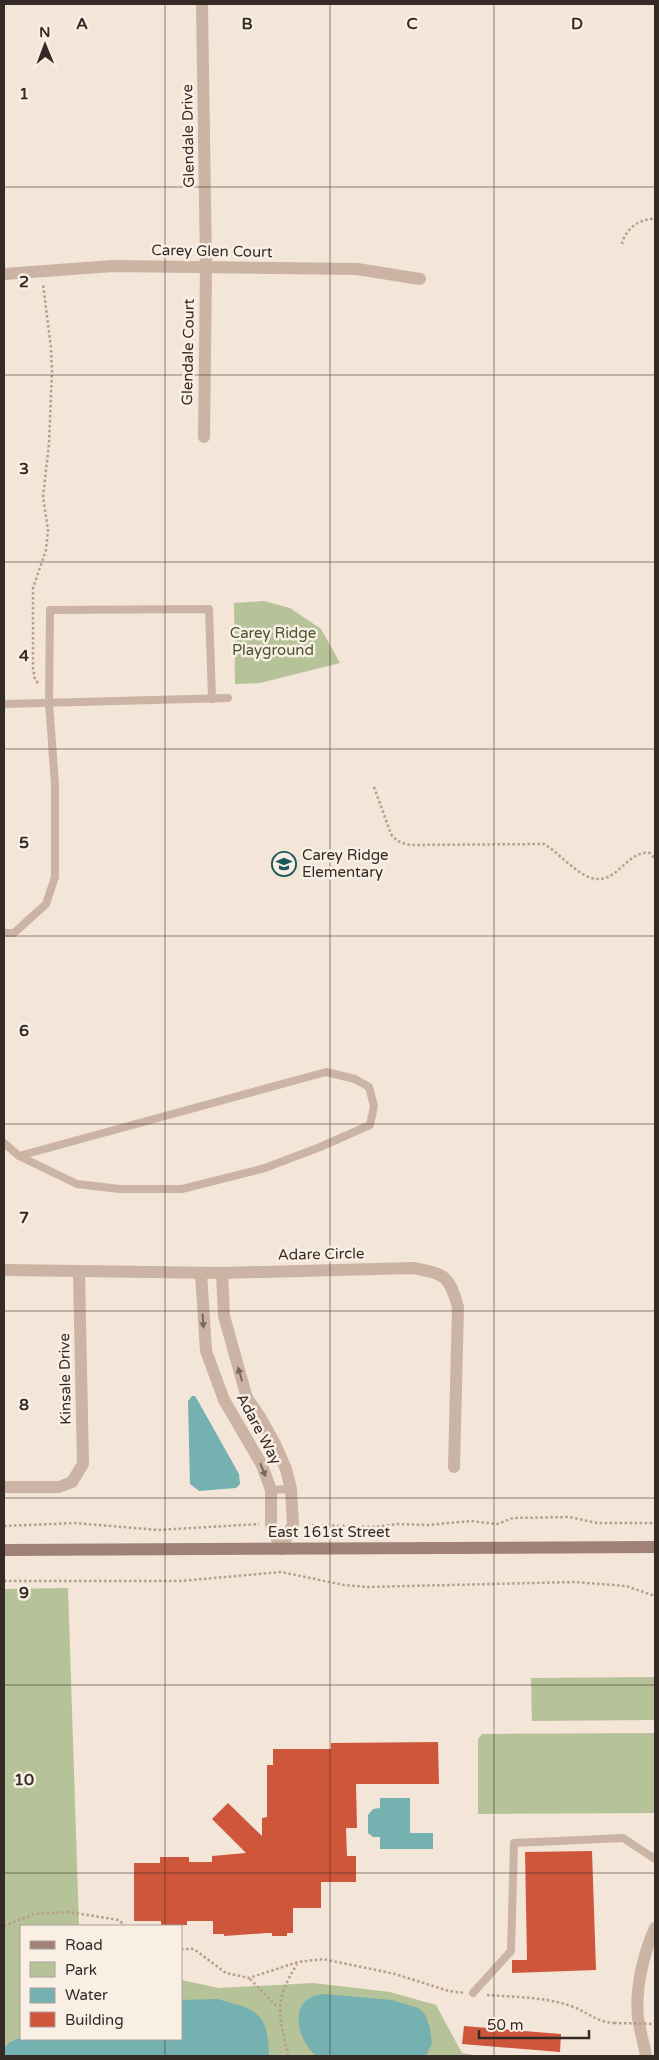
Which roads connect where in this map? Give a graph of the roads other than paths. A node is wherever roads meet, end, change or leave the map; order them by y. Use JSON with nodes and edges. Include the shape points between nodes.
{"nodes":[{"id":1,"x":202,"y":4,"type":"edge"},
{"id":2,"x":206,"y":267,"type":"junction"},
{"id":3,"x":4,"y":274,"type":"edge"},
{"id":4,"x":420,"y":279,"type":"dead end"},
{"id":5,"x":204,"y":437,"type":"dead end"},
{"id":6,"x":228,"y":698,"type":"dead end"},
{"id":7,"x":212,"y":699,"type":"junction"},
{"id":8,"x":50,"y":703,"type":"junction"},
{"id":9,"x":4,"y":704,"type":"edge"},
{"id":10,"x":4,"y":933,"type":"edge"},
{"id":11,"x":4,"y":1143,"type":"edge"},
{"id":12,"x":19,"y":1156,"type":"junction"},
{"id":13,"x":4,"y":1270,"type":"edge"},
{"id":14,"x":79,"y":1273,"type":"junction"},
{"id":15,"x":201,"y":1273,"type":"junction"},
{"id":16,"x":222,"y":1273,"type":"junction"},
{"id":17,"x":454,"y":1467,"type":"dead end"},
{"id":18,"x":4,"y":1486,"type":"edge"},
{"id":19,"x":291,"y":1489,"type":"junction"},
{"id":20,"x":271,"y":1490,"type":"junction"},
{"id":21,"x":655,"y":1547,"type":"edge"},
{"id":22,"x":282,"y":1549,"type":"junction"},
{"id":23,"x":4,"y":1550,"type":"edge"},
{"id":24,"x":655,"y":1860,"type":"edge"},
{"id":25,"x":655,"y":1928,"type":"edge"},
{"id":26,"x":473,"y":1994,"type":"road end"},
{"id":27,"x":646,"y":2056,"type":"edge"}],
"edges":[{"from":1,"to":2,"type":"street","name":"Glendale Drive"},
{"from":2,"to":3,"type":"street","name":"Carey Glen Court","via":[[112,266]]},
{"from":2,"to":4,"type":"street","name":"Carey Glen Court","via":[[357,269]]},
{"from":2,"to":5,"type":"street","name":"Glendale Court"},
{"from":6,"to":7,"type":"lane"},
{"from":7,"to":8,"type":"lane"},
{"from":7,"to":8,"type":"lane","via":[[209,609],[50,610]]},
{"from":8,"to":9,"type":"lane"},
{"from":8,"to":10,"type":"lane","via":[[55,784],[55,877],[46,904],[14,933]]},
{"from":11,"to":12,"type":"lane"},
{"from":12,"to":12,"type":"lane","via":[[76,1184],[120,1189],[182,1189],[265,1168],[320,1147],[370,1125],[374,1106],[369,1087],[355,1079],[326,1072]]},
{"from":13,"to":14,"type":"street","name":"Adare Circle"},
{"from":14,"to":15,"type":"street","name":"Adare Circle"},
{"from":14,"to":18,"type":"street","name":"Kinsale Drive","via":[[84,1464],[72,1482],[59,1487]]},
{"from":15,"to":16,"type":"street","name":"Adare Circle"},
{"from":15,"to":20,"type":"street","name":"Adare Way","one_way":true,"via":[[203,1323],[210,1366],[224,1400],[262,1465]]},
{"from":16,"to":17,"type":"street","name":"Adare Circle","via":[[413,1268],[438,1273],[451,1285],[458,1307]]},
{"from":19,"to":16,"type":"street","name":"Adare Way","one_way":true,"via":[[275,1444],[244,1390],[224,1316]]},
{"from":19,"to":20,"type":"lane"},
{"from":19,"to":22,"type":"street","name":"Adare Way","via":[[293,1524]]},
{"from":20,"to":22,"type":"street","name":"Adare Way","via":[[272,1524]]},
{"from":21,"to":22,"type":"street","name":"East 161st Street"},
{"from":22,"to":23,"type":"street","name":"East 161st Street"},
{"from":24,"to":26,"type":"lane","via":[[623,1838],[514,1842],[511,1951]]},
{"from":25,"to":27,"type":"street","via":[[640,1982],[638,2017]]}]}
